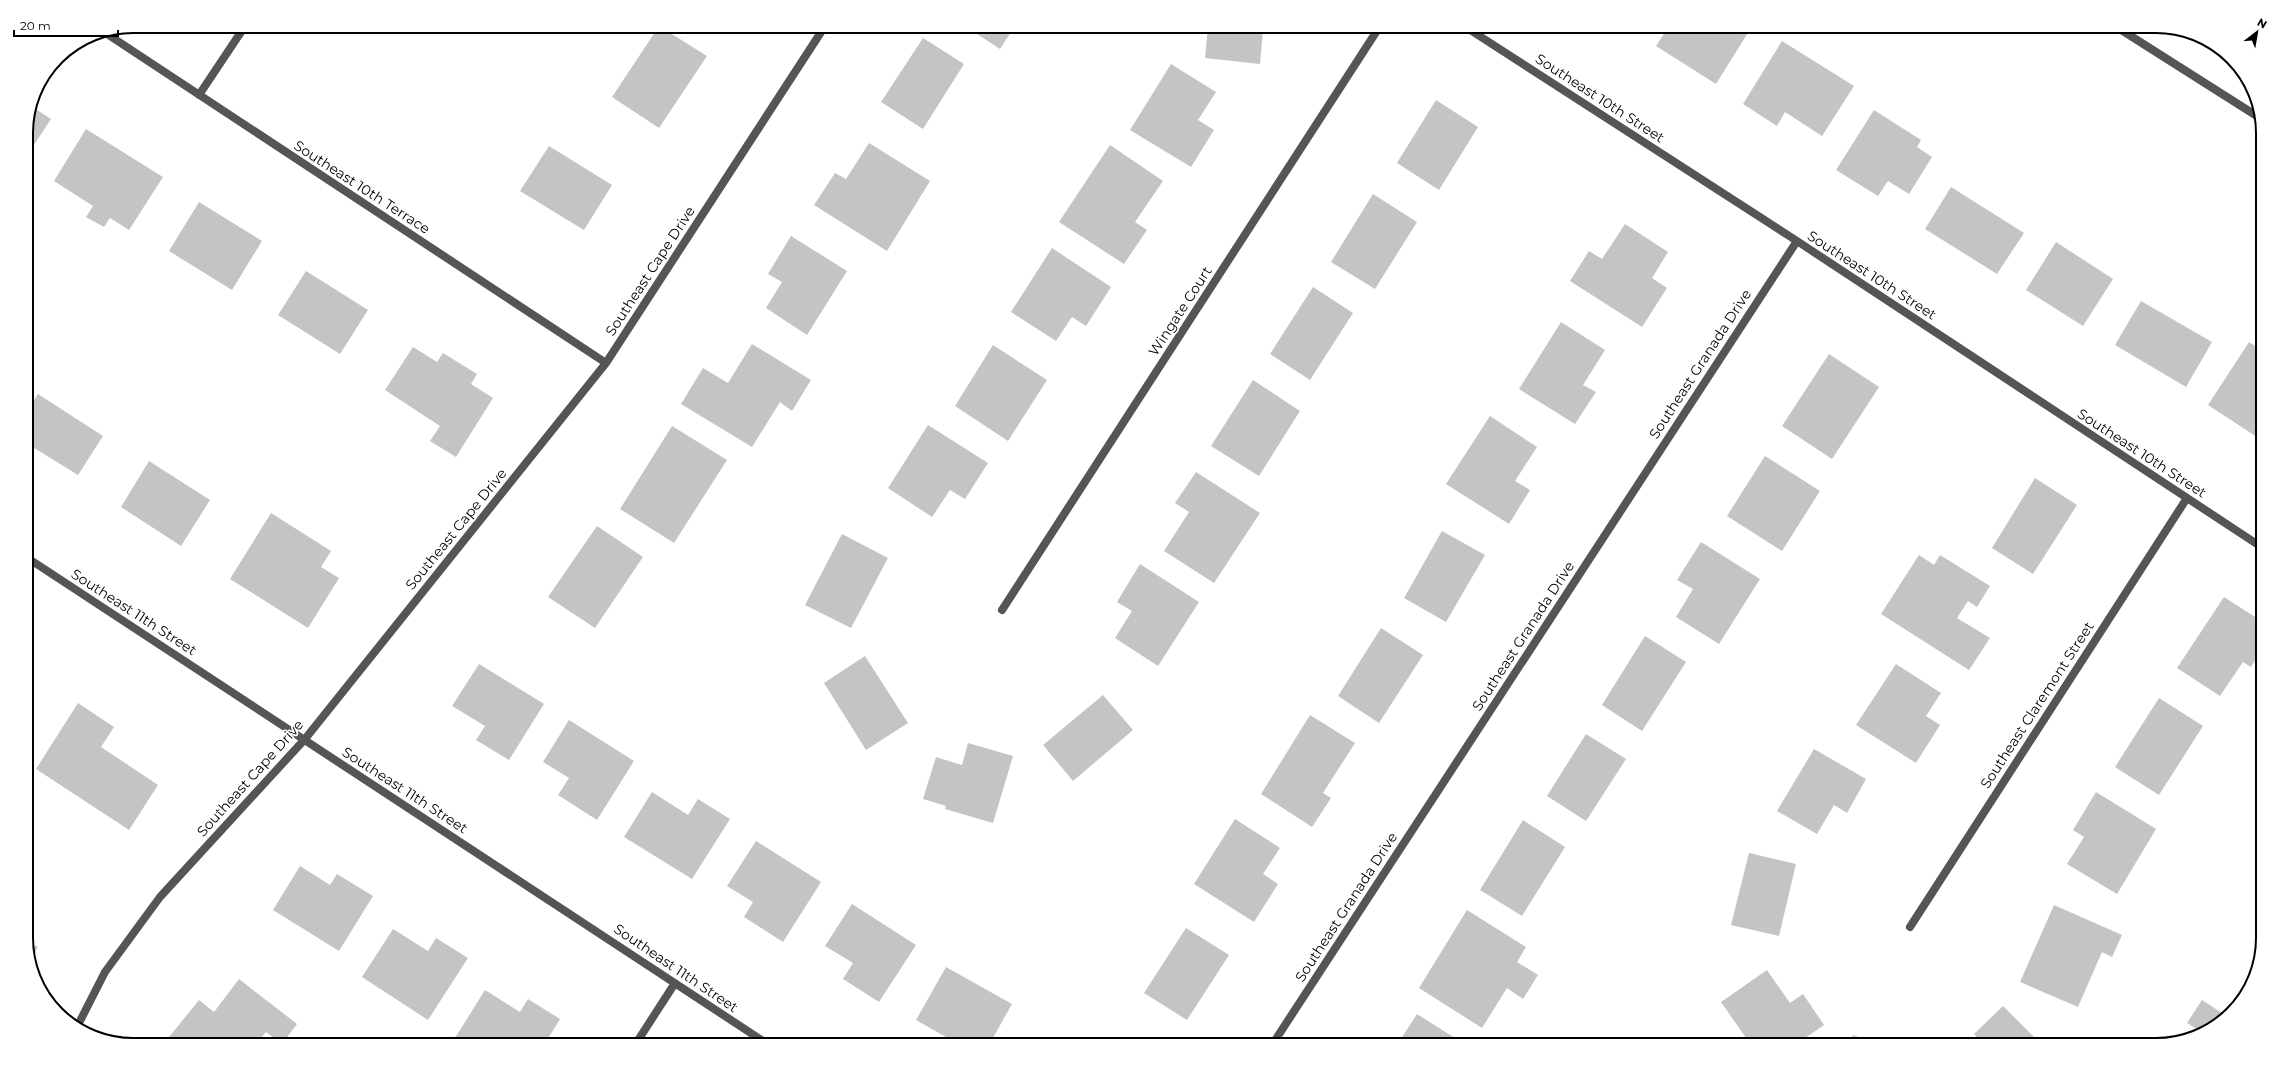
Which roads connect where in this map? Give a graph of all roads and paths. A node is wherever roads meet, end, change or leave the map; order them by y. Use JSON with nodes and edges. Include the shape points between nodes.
{"nodes":[{"id":1,"x":240,"y":33,"type":"edge"},
{"id":2,"x":820,"y":33,"type":"edge"},
{"id":3,"x":1375,"y":33,"type":"edge"},
{"id":4,"x":1475,"y":33,"type":"edge"},
{"id":5,"x":2127,"y":33,"type":"edge"},
{"id":6,"x":109,"y":36,"type":"edge"},
{"id":7,"x":199,"y":95,"type":"junction"},
{"id":8,"x":2254,"y":114,"type":"edge"},
{"id":9,"x":1796,"y":241,"type":"junction"},
{"id":10,"x":606,"y":362,"type":"junction"},
{"id":11,"x":2187,"y":498,"type":"junction"},
{"id":12,"x":2256,"y":543,"type":"edge"},
{"id":13,"x":33,"y":562,"type":"edge"},
{"id":14,"x":1002,"y":610,"type":"dead end"},
{"id":15,"x":305,"y":739,"type":"junction"},
{"id":16,"x":1910,"y":927,"type":"dead end"},
{"id":17,"x":675,"y":983,"type":"junction"},
{"id":18,"x":79,"y":1022,"type":"edge"},
{"id":19,"x":640,"y":1038,"type":"edge"},
{"id":20,"x":758,"y":1038,"type":"edge"},
{"id":21,"x":1277,"y":1038,"type":"edge"}],
"edges":[{"from":1,"to":7,"type":"street"},
{"from":2,"to":10,"type":"street","name":"Southeast Cape Drive"},
{"from":3,"to":14,"type":"street","name":"Wingate Court"},
{"from":4,"to":9,"type":"street","name":"Southeast 10th Street"},
{"from":5,"to":8,"type":"street"},
{"from":6,"to":7,"type":"street","name":"Southeast 10th Terrace"},
{"from":7,"to":10,"type":"street","name":"Southeast 10th Terrace"},
{"from":9,"to":11,"type":"street","name":"Southeast 10th Street"},
{"from":9,"to":21,"type":"street","name":"Southeast Granada Drive"},
{"from":10,"to":15,"type":"street","name":"Southeast Cape Drive"},
{"from":11,"to":12,"type":"street","name":"Southeast 10th Street"},
{"from":11,"to":16,"type":"street","name":"Southeast Claremont Street"},
{"from":13,"to":15,"type":"street","name":"Southeast 11th Street"},
{"from":15,"to":17,"type":"street","name":"Southeast 11th Street"},
{"from":15,"to":18,"type":"street","name":"Southeast Cape Drive","via":[[160,897],[105,972]]},
{"from":17,"to":19,"type":"street"},
{"from":17,"to":20,"type":"street","name":"Southeast 11th Street"}]}
